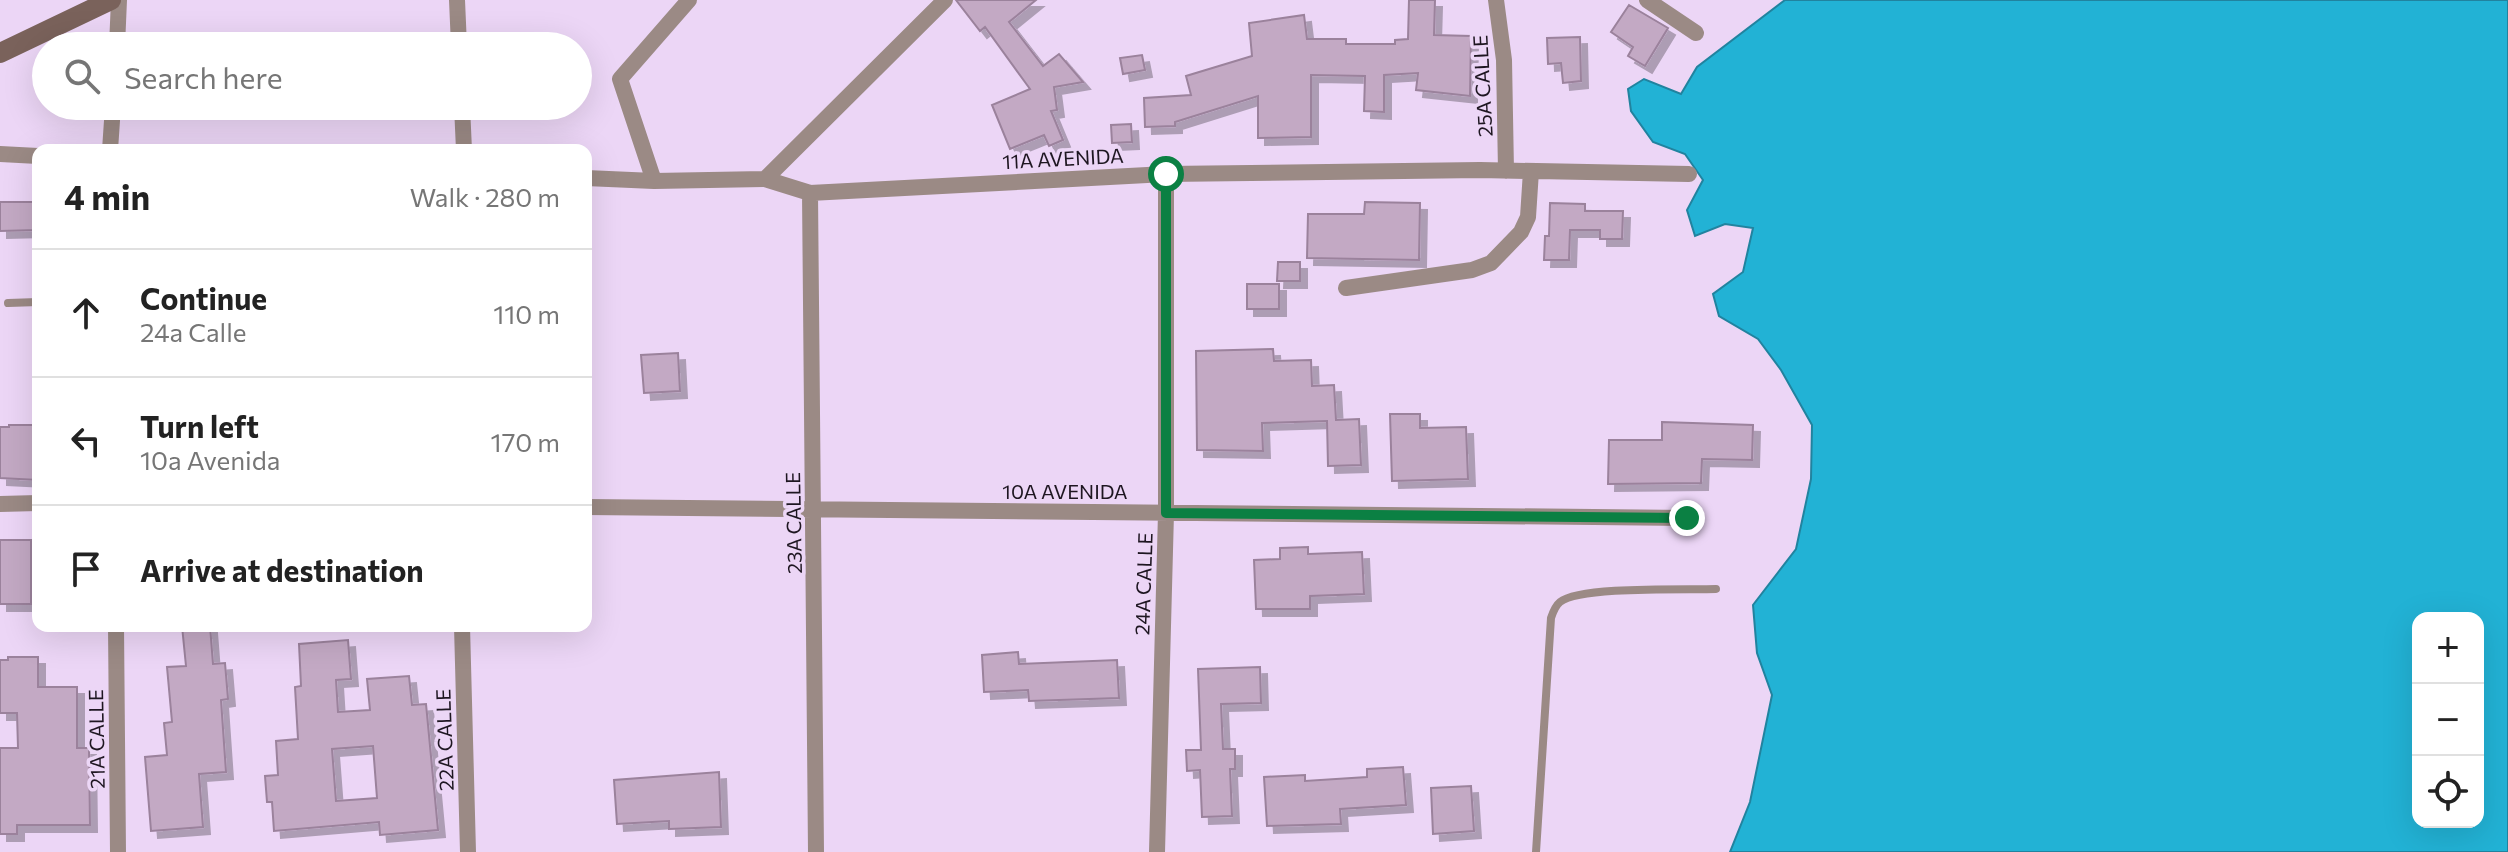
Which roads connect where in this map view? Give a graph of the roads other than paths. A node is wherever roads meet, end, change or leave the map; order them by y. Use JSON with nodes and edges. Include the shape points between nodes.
{"nodes":[{"id":1,"x":111,"y":0,"type":"edge"},
{"id":2,"x":119,"y":0,"type":"edge"},
{"id":3,"x":457,"y":0,"type":"edge"},
{"id":4,"x":689,"y":0,"type":"edge"},
{"id":5,"x":945,"y":0,"type":"edge"},
{"id":6,"x":1496,"y":0,"type":"edge"},
{"id":7,"x":1647,"y":0,"type":"edge"},
{"id":8,"x":44,"y":32,"type":"edge"},
{"id":9,"x":118,"y":32,"type":"edge"},
{"id":10,"x":458,"y":32,"type":"edge"},
{"id":11,"x":1696,"y":33,"type":"dead end"},
{"id":12,"x":32,"y":38,"type":"edge"},
{"id":13,"x":0,"y":53,"type":"edge"},
{"id":14,"x":112,"y":120,"type":"edge"},
{"id":15,"x":463,"y":120,"type":"edge"},
{"id":16,"x":110,"y":144,"type":"edge"},
{"id":17,"x":464,"y":144,"type":"edge"},
{"id":18,"x":0,"y":154,"type":"edge"},
{"id":19,"x":32,"y":156,"type":"edge"},
{"id":20,"x":1506,"y":171,"type":"junction"},
{"id":21,"x":1531,"y":171,"type":"junction"},
{"id":22,"x":1166,"y":174,"type":"junction"},
{"id":23,"x":1689,"y":174,"type":"dead end"},
{"id":24,"x":592,"y":178,"type":"edge"},
{"id":25,"x":765,"y":179,"type":"junction"},
{"id":26,"x":654,"y":181,"type":"junction"},
{"id":27,"x":810,"y":193,"type":"junction"},
{"id":28,"x":1346,"y":288,"type":"dead end"},
{"id":29,"x":32,"y":302,"type":"edge"},
{"id":30,"x":8,"y":303,"type":"dead end"},
{"id":31,"x":32,"y":503,"type":"edge"},
{"id":32,"x":0,"y":504,"type":"edge"},
{"id":33,"x":592,"y":507,"type":"edge"},
{"id":34,"x":814,"y":511,"type":"junction"},
{"id":35,"x":1166,"y":513,"type":"junction"},
{"id":36,"x":1687,"y":518,"type":"dead end"},
{"id":37,"x":1716,"y":589,"type":"dead end"},
{"id":38,"x":116,"y":632,"type":"edge"},
{"id":39,"x":462,"y":632,"type":"edge"},
{"id":40,"x":118,"y":852,"type":"edge"},
{"id":41,"x":468,"y":852,"type":"edge"},
{"id":42,"x":816,"y":852,"type":"edge"},
{"id":43,"x":1157,"y":852,"type":"edge"},
{"id":44,"x":1536,"y":852,"type":"edge"}],
"edges":[{"from":1,"to":8,"type":"main road"},
{"from":2,"to":9,"type":"street"},
{"from":3,"to":10,"type":"street"},
{"from":4,"to":26,"type":"street","via":[[620,79]]},
{"from":5,"to":25,"type":"street"},
{"from":6,"to":20,"type":"street","name":"25A CALLE","via":[[1504,60]]},
{"from":7,"to":11,"type":"street"},
{"from":12,"to":13,"type":"main road"},
{"from":14,"to":16,"type":"street"},
{"from":15,"to":17,"type":"street"},
{"from":18,"to":19,"type":"street"},
{"from":20,"to":21,"type":"street","name":"11A AVENIDA"},
{"from":20,"to":22,"type":"street","name":"11A AVENIDA"},
{"from":21,"to":23,"type":"street","name":"11A AVENIDA"},
{"from":21,"to":28,"type":"street","via":[[1528,217],[1491,263]]},
{"from":22,"to":27,"type":"street","name":"11A AVENIDA"},
{"from":22,"to":35,"type":"street","name":"24A CALLE"},
{"from":24,"to":26,"type":"street","name":"11A AVENIDA"},
{"from":25,"to":26,"type":"street","name":"11A AVENIDA"},
{"from":25,"to":27,"type":"street","name":"11A AVENIDA"},
{"from":27,"to":34,"type":"street","name":"23A CALLE"},
{"from":29,"to":30,"type":"lane"},
{"from":31,"to":32,"type":"street"},
{"from":33,"to":34,"type":"street","name":"10A AVENIDA"},
{"from":34,"to":35,"type":"street","name":"10A AVENIDA"},
{"from":34,"to":42,"type":"street","name":"23A CALLE"},
{"from":35,"to":36,"type":"street","name":"10A AVENIDA"},
{"from":35,"to":43,"type":"street","name":"24A CALLE"},
{"from":37,"to":44,"type":"lane","via":[[1586,593],[1560,601],[1554,609]]},
{"from":38,"to":40,"type":"street","name":"21A CALLE"},
{"from":39,"to":41,"type":"street","name":"22A CALLE"}]}
